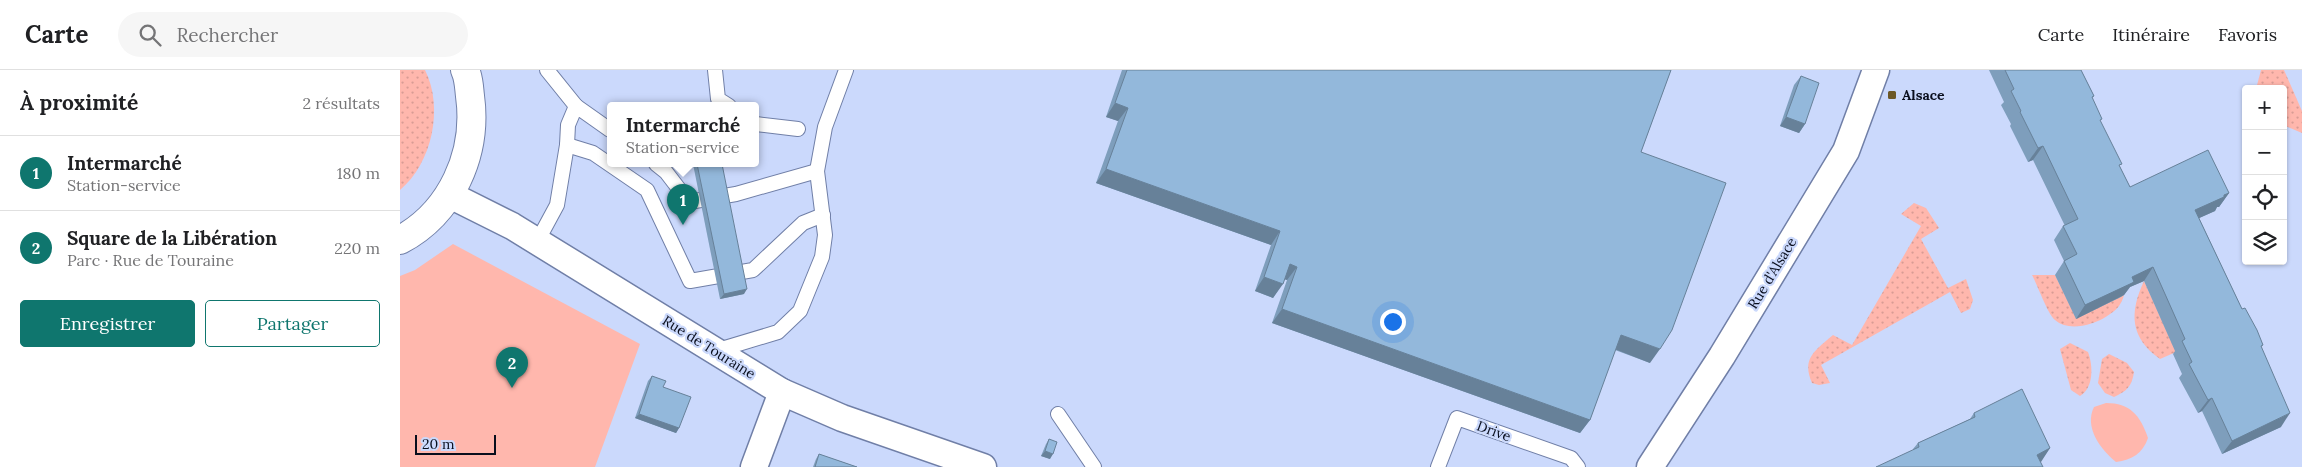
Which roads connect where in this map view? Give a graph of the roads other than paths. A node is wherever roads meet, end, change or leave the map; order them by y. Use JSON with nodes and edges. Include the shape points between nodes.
{"nodes":[{"id":1,"x":465,"y":70,"type":"edge"},
{"id":2,"x":547,"y":70,"type":"edge"},
{"id":3,"x":715,"y":70,"type":"edge"},
{"id":4,"x":846,"y":70,"type":"edge"},
{"id":5,"x":1876,"y":70,"type":"edge"},
{"id":6,"x":722,"y":102,"type":"edge"},
{"id":7,"x":576,"y":106,"type":"junction"},
{"id":8,"x":759,"y":124,"type":"edge"},
{"id":9,"x":607,"y":128,"type":"edge"},
{"id":10,"x":798,"y":129,"type":"dead end"},
{"id":11,"x":568,"y":145,"type":"junction"},
{"id":12,"x":607,"y":163,"type":"edge"},
{"id":13,"x":613,"y":167,"type":"edge"},
{"id":14,"x":660,"y":167,"type":"edge"},
{"id":15,"x":817,"y":171,"type":"junction"},
{"id":16,"x":450,"y":195,"type":"junction"},
{"id":17,"x":823,"y":215,"type":"junction"},
{"id":18,"x":400,"y":240,"type":"edge"},
{"id":19,"x":537,"y":242,"type":"junction"},
{"id":20,"x":715,"y":351,"type":"junction"},
{"id":21,"x":782,"y":392,"type":"junction"},
{"id":22,"x":1058,"y":414,"type":"dead end"},
{"id":23,"x":754,"y":467,"type":"edge"},
{"id":24,"x":983,"y":467,"type":"edge"},
{"id":25,"x":1094,"y":467,"type":"edge"},
{"id":26,"x":1438,"y":467,"type":"edge"},
{"id":27,"x":1578,"y":467,"type":"edge"},
{"id":28,"x":1650,"y":467,"type":"edge"}],
"edges":[{"from":1,"to":16,"type":"main road","via":[[473,116],[468,157]]},
{"from":2,"to":7,"type":"lane"},
{"from":3,"to":6,"type":"lane","via":[[718,99]]},
{"from":4,"to":15,"type":"lane","via":[[825,127]]},
{"from":5,"to":28,"type":"street","name":"Rue d'Alsace","via":[[1846,151],[1722,356]]},
{"from":7,"to":9,"type":"lane"},
{"from":7,"to":11,"type":"lane","via":[[568,125]]},
{"from":8,"to":10,"type":"lane"},
{"from":11,"to":12,"type":"lane","via":[[593,153]]},
{"from":11,"to":19,"type":"lane","via":[[557,205]]},
{"from":13,"to":17,"type":"lane","via":[[647,190],[690,281],[753,270],[803,223]]},
{"from":14,"to":15,"type":"lane","via":[[689,202],[736,194]]},
{"from":15,"to":17,"type":"lane"},
{"from":16,"to":18,"type":"main road","via":[[418,231]]},
{"from":16,"to":19,"type":"street","name":"Rue de Touraine"},
{"from":17,"to":20,"type":"lane","via":[[822,256],[800,311],[778,332]]},
{"from":19,"to":20,"type":"street","name":"Rue de Touraine"},
{"from":20,"to":21,"type":"street","name":"Rue de Touraine"},
{"from":21,"to":23,"type":"street"},
{"from":21,"to":24,"type":"street","name":"Rue de Touraine","via":[[842,418]]},
{"from":22,"to":25,"type":"lane"},
{"from":26,"to":27,"type":"lane","name":"Drive","via":[[1457,418],[1571,458]]}]}
